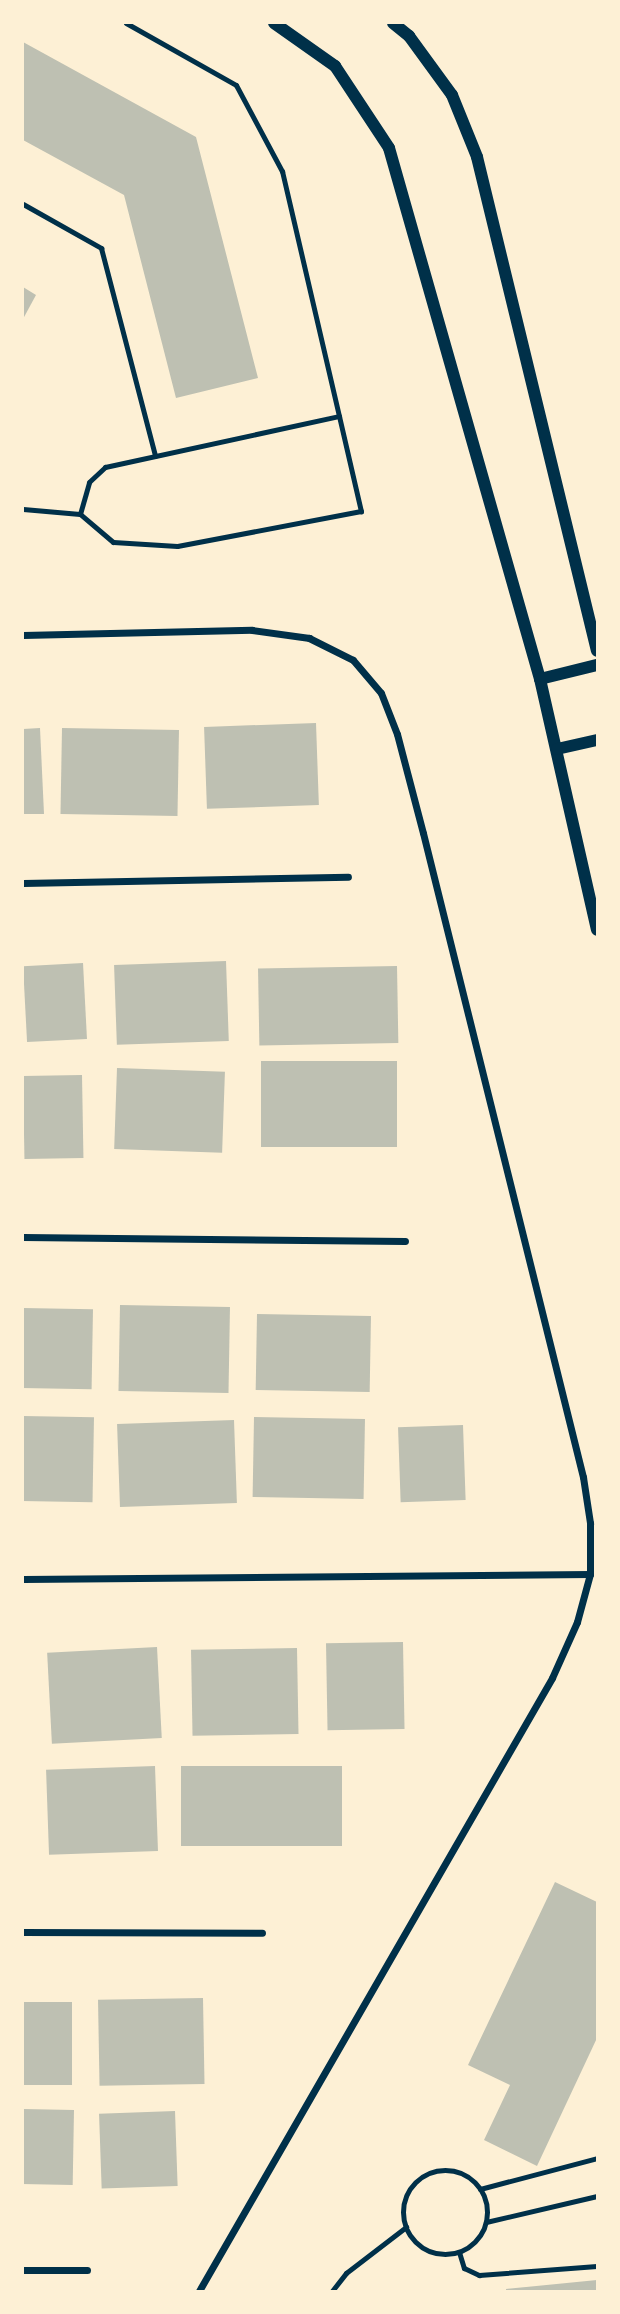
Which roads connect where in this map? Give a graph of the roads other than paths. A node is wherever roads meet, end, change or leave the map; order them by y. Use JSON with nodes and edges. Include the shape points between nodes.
{"nodes":[{"id":1,"x":126,"y":23,"type":"edge"},
{"id":2,"x":274,"y":23,"type":"edge"},
{"id":3,"x":393,"y":23,"type":"edge"},
{"id":4,"x":23,"y":204,"type":"edge"},
{"id":5,"x":339,"y":416,"type":"junction"},
{"id":6,"x":155,"y":456,"type":"junction"},
{"id":7,"x":23,"y":509,"type":"edge"},
{"id":8,"x":80,"y":514,"type":"junction"},
{"id":9,"x":23,"y":635,"type":"edge"},
{"id":10,"x":597,"y":651,"type":"edge"},
{"id":11,"x":597,"y":665,"type":"edge"},
{"id":12,"x":540,"y":679,"type":"junction"},
{"id":13,"x":597,"y":740,"type":"edge"},
{"id":14,"x":557,"y":750,"type":"junction"},
{"id":15,"x":348,"y":877,"type":"dead end"},
{"id":16,"x":23,"y":883,"type":"edge"},
{"id":17,"x":597,"y":930,"type":"edge"},
{"id":18,"x":23,"y":1237,"type":"edge"},
{"id":19,"x":405,"y":1241,"type":"dead end"},
{"id":20,"x":590,"y":1574,"type":"junction"},
{"id":21,"x":23,"y":1579,"type":"edge"},
{"id":22,"x":23,"y":1932,"type":"edge"},
{"id":23,"x":262,"y":1933,"type":"dead end"},
{"id":24,"x":597,"y":2158,"type":"edge"},
{"id":25,"x":480,"y":2189,"type":"junction"},
{"id":26,"x":597,"y":2196,"type":"edge"},
{"id":27,"x":486,"y":2222,"type":"junction"},
{"id":28,"x":406,"y":2227,"type":"junction"},
{"id":29,"x":459,"y":2252,"type":"junction"},
{"id":30,"x":597,"y":2266,"type":"edge"},
{"id":31,"x":23,"y":2270,"type":"edge"},
{"id":32,"x":88,"y":2270,"type":"dead end"},
{"id":33,"x":199,"y":2291,"type":"edge"},
{"id":34,"x":332,"y":2291,"type":"edge"}],
"edges":[{"from":1,"to":5,"type":"lane","via":[[236,85],[260,125],[282,171]]},
{"from":2,"to":12,"type":"street","via":[[335,66],[389,148]]},
{"from":3,"to":10,"type":"street","via":[[409,36],[452,96],[477,157]]},
{"from":4,"to":6,"type":"lane","via":[[101,248]]},
{"from":5,"to":6,"type":"lane"},
{"from":5,"to":8,"type":"lane","via":[[361,511],[177,546],[113,542]]},
{"from":6,"to":8,"type":"lane","via":[[105,467],[89,482]]},
{"from":7,"to":8,"type":"lane"},
{"from":9,"to":20,"type":"street","via":[[252,631],[309,638],[352,660],[381,693],[400,746],[583,1477],[590,1523]]},
{"from":11,"to":12,"type":"street"},
{"from":12,"to":14,"type":"street"},
{"from":13,"to":14,"type":"street"},
{"from":14,"to":17,"type":"street"},
{"from":15,"to":16,"type":"street"},
{"from":18,"to":19,"type":"street"},
{"from":20,"to":21,"type":"street"},
{"from":20,"to":33,"type":"street","via":[[577,1622],[552,1678]]},
{"from":22,"to":23,"type":"street"},
{"from":24,"to":25,"type":"lane"},
{"from":25,"to":27,"type":"lane","via":[[487,2204]]},
{"from":25,"to":28,"type":"lane","via":[[459,2171],[432,2171],[410,2188],[404,2200]]},
{"from":26,"to":27,"type":"lane"},
{"from":27,"to":29,"type":"lane","via":[[477,2240]]},
{"from":28,"to":29,"type":"lane","via":[[422,2247],[447,2254]]},
{"from":28,"to":34,"type":"lane","via":[[346,2273]]},
{"from":29,"to":30,"type":"lane","via":[[464,2268],[479,2275]]},
{"from":31,"to":32,"type":"street"}]}
